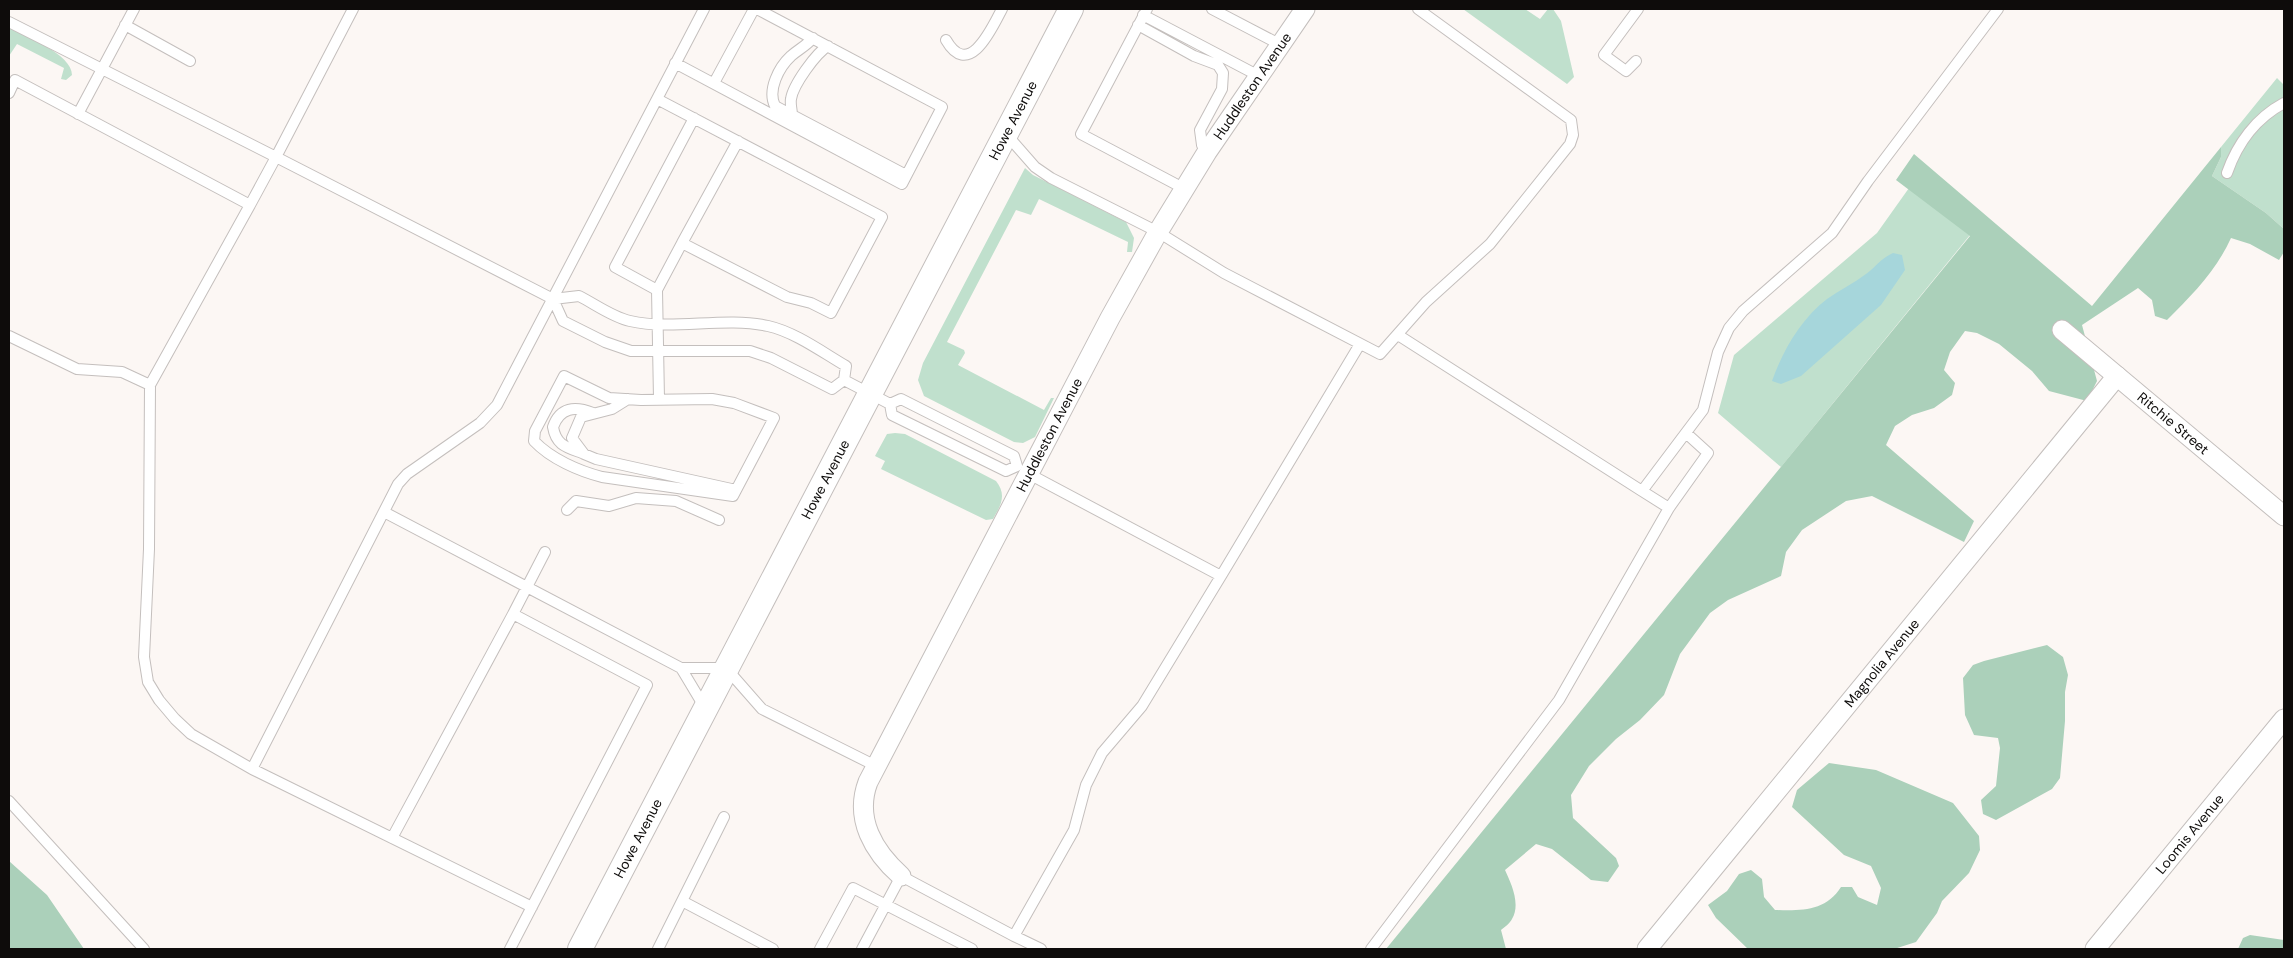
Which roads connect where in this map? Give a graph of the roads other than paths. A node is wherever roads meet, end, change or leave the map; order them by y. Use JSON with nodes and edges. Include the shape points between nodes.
{"nodes":[{"id":1,"x":134,"y":9,"type":"edge"},
{"id":2,"x":353,"y":9,"type":"edge"},
{"id":3,"x":704,"y":9,"type":"edge"},
{"id":4,"x":756,"y":9,"type":"edge"},
{"id":5,"x":1002,"y":9,"type":"edge"},
{"id":6,"x":1071,"y":9,"type":"edge"},
{"id":7,"x":1212,"y":9,"type":"edge"},
{"id":8,"x":1306,"y":9,"type":"edge"},
{"id":9,"x":1418,"y":9,"type":"edge"},
{"id":10,"x":1638,"y":9,"type":"edge"},
{"id":11,"x":1998,"y":9,"type":"edge"},
{"id":12,"x":1143,"y":16,"type":"edge"},
{"id":13,"x":9,"y":22,"type":"edge"},
{"id":14,"x":125,"y":25,"type":"junction"},
{"id":15,"x":813,"y":38,"type":"junction"},
{"id":16,"x":946,"y":40,"type":"dead end"},
{"id":17,"x":1281,"y":45,"type":"junction"},
{"id":18,"x":828,"y":46,"type":"junction"},
{"id":19,"x":190,"y":60,"type":"dead end"},
{"id":20,"x":1636,"y":61,"type":"dead end"},
{"id":21,"x":675,"y":63,"type":"junction"},
{"id":22,"x":102,"y":69,"type":"junction"},
{"id":23,"x":1259,"y":76,"type":"junction"},
{"id":24,"x":714,"y":84,"type":"junction"},
{"id":25,"x":9,"y":93,"type":"edge"},
{"id":26,"x":657,"y":98,"type":"junction"},
{"id":27,"x":2284,"y":103,"type":"edge"},
{"id":28,"x":78,"y":114,"type":"junction"},
{"id":29,"x":792,"y":115,"type":"junction"},
{"id":30,"x":694,"y":118,"type":"junction"},
{"id":31,"x":1006,"y":134,"type":"junction"},
{"id":32,"x":738,"y":141,"type":"junction"},
{"id":33,"x":1207,"y":152,"type":"junction"},
{"id":34,"x":276,"y":157,"type":"junction"},
{"id":35,"x":2227,"y":173,"type":"dead end"},
{"id":36,"x":906,"y":175,"type":"junction"},
{"id":37,"x":1185,"y":189,"type":"junction"},
{"id":38,"x":250,"y":205,"type":"junction"},
{"id":39,"x":1158,"y":232,"type":"junction"},
{"id":40,"x":682,"y":243,"type":"junction"},
{"id":41,"x":656,"y":290,"type":"junction"},
{"id":42,"x":553,"y":299,"type":"junction"},
{"id":43,"x":658,"y":323,"type":"junction"},
{"id":44,"x":2062,"y":330,"type":"dead end"},
{"id":45,"x":1398,"y":335,"type":"junction"},
{"id":46,"x":9,"y":336,"type":"edge"},
{"id":47,"x":1360,"y":344,"type":"junction"},
{"id":48,"x":658,"y":351,"type":"junction"},
{"id":49,"x":2117,"y":376,"type":"junction"},
{"id":50,"x":844,"y":380,"type":"junction"},
{"id":51,"x":150,"y":385,"type":"junction"},
{"id":52,"x":869,"y":394,"type":"junction"},
{"id":53,"x":628,"y":399,"type":"junction"},
{"id":54,"x":659,"y":399,"type":"junction"},
{"id":55,"x":890,"y":404,"type":"junction"},
{"id":56,"x":592,"y":413,"type":"junction"},
{"id":57,"x":1686,"y":433,"type":"junction"},
{"id":58,"x":584,"y":454,"type":"junction"},
{"id":59,"x":1029,"y":474,"type":"junction"},
{"id":60,"x":736,"y":490,"type":"junction"},
{"id":61,"x":1642,"y":491,"type":"junction"},
{"id":62,"x":1669,"y":508,"type":"junction"},
{"id":63,"x":567,"y":510,"type":"dead end"},
{"id":64,"x":384,"y":512,"type":"junction"},
{"id":65,"x":2284,"y":516,"type":"edge"},
{"id":66,"x":719,"y":520,"type":"dead end"},
{"id":67,"x":545,"y":552,"type":"dead end"},
{"id":68,"x":1221,"y":576,"type":"junction"},
{"id":69,"x":527,"y":587,"type":"junction"},
{"id":70,"x":513,"y":614,"type":"junction"},
{"id":71,"x":681,"y":668,"type":"junction"},
{"id":72,"x":726,"y":668,"type":"junction"},
{"id":73,"x":705,"y":708,"type":"junction"},
{"id":74,"x":2284,"y":719,"type":"edge"},
{"id":75,"x":876,"y":766,"type":"junction"},
{"id":76,"x":252,"y":769,"type":"junction"},
{"id":77,"x":9,"y":801,"type":"edge"},
{"id":78,"x":724,"y":817,"type":"dead end"},
{"id":79,"x":392,"y":838,"type":"junction"},
{"id":80,"x":901,"y":876,"type":"junction"},
{"id":81,"x":682,"y":901,"type":"junction"},
{"id":82,"x":885,"y":906,"type":"junction"},
{"id":83,"x":532,"y":907,"type":"junction"},
{"id":84,"x":1014,"y":936,"type":"junction"},
{"id":85,"x":144,"y":949,"type":"edge"},
{"id":86,"x":510,"y":949,"type":"edge"},
{"id":87,"x":580,"y":949,"type":"edge"},
{"id":88,"x":658,"y":949,"type":"edge"},
{"id":89,"x":773,"y":949,"type":"edge"},
{"id":90,"x":820,"y":949,"type":"edge"},
{"id":91,"x":862,"y":949,"type":"edge"},
{"id":92,"x":972,"y":949,"type":"edge"},
{"id":93,"x":1041,"y":949,"type":"edge"},
{"id":94,"x":1371,"y":949,"type":"edge"},
{"id":95,"x":1647,"y":949,"type":"edge"},
{"id":96,"x":2095,"y":949,"type":"edge"}],
"edges":[{"from":1,"to":14,"type":"lane"},
{"from":2,"to":34,"type":"lane"},
{"from":3,"to":21,"type":"lane"},
{"from":4,"to":15,"type":"lane"},
{"from":4,"to":24,"type":"lane"},
{"from":5,"to":16,"type":"lane","via":[[978,49],[971,53],[960,54],[951,49]]},
{"from":6,"to":31,"type":"street","name":"Howe Avenue"},
{"from":7,"to":17,"type":"lane"},
{"from":8,"to":17,"type":"street","name":"Huddleston Avenue"},
{"from":9,"to":45,"type":"lane","via":[[1571,120],[1573,135],[1570,144],[1490,244],[1426,302]]},
{"from":10,"to":20,"type":"lane","via":[[1604,55],[1626,71]]},
{"from":11,"to":57,"type":"lane","via":[[1832,234],[1743,311],[1729,328],[1718,352],[1704,410]]},
{"from":12,"to":23,"type":"lane"},
{"from":12,"to":33,"type":"lane","via":[[1194,56],[1218,66],[1223,73],[1222,89],[1200,130],[1202,145]]},
{"from":12,"to":37,"type":"lane","via":[[1081,134]]},
{"from":13,"to":22,"type":"lane"},
{"from":14,"to":19,"type":"lane"},
{"from":14,"to":22,"type":"lane"},
{"from":15,"to":18,"type":"lane"},
{"from":15,"to":29,"type":"lane","via":[[786,62],[774,86],[772,97],[775,106]]},
{"from":17,"to":23,"type":"street","name":"Huddleston Avenue"},
{"from":18,"to":29,"type":"lane","via":[[820,50],[794,91]]},
{"from":18,"to":36,"type":"lane","via":[[942,107]]},
{"from":21,"to":24,"type":"lane"},
{"from":21,"to":26,"type":"lane"},
{"from":22,"to":28,"type":"lane"},
{"from":22,"to":34,"type":"lane"},
{"from":23,"to":33,"type":"street","name":"Huddleston Avenue"},
{"from":24,"to":36,"type":"lane","via":[[902,184]]},
{"from":25,"to":28,"type":"lane","via":[[15,80]]},
{"from":26,"to":30,"type":"lane"},
{"from":26,"to":42,"type":"lane"},
{"from":27,"to":35,"type":"lane","via":[[2256,123]]},
{"from":28,"to":38,"type":"lane"},
{"from":29,"to":36,"type":"lane"},
{"from":30,"to":32,"type":"lane"},
{"from":30,"to":41,"type":"lane","via":[[615,267]]},
{"from":31,"to":39,"type":"lane","via":[[1034,167],[1051,178]]},
{"from":31,"to":52,"type":"street","name":"Howe Avenue"},
{"from":32,"to":40,"type":"lane"},
{"from":32,"to":40,"type":"lane","via":[[882,216],[831,313],[811,303],[787,297]]},
{"from":33,"to":37,"type":"street","name":"Huddleston Avenue"},
{"from":34,"to":38,"type":"lane"},
{"from":34,"to":42,"type":"lane"},
{"from":37,"to":39,"type":"street","name":"Huddleston Avenue"},
{"from":38,"to":51,"type":"lane"},
{"from":39,"to":47,"type":"lane","via":[[1224,273]]},
{"from":39,"to":59,"type":"street","name":"Huddleston Avenue"},
{"from":40,"to":41,"type":"lane"},
{"from":41,"to":43,"type":"lane"},
{"from":42,"to":43,"type":"lane","via":[[579,296],[630,321]]},
{"from":42,"to":48,"type":"lane","via":[[563,321],[605,342],[631,351]]},
{"from":42,"to":64,"type":"lane","via":[[492,412],[406,474]]},
{"from":43,"to":48,"type":"lane"},
{"from":43,"to":50,"type":"lane","via":[[768,326],[806,342],[846,366]]},
{"from":44,"to":49,"type":"street","name":"Ritchie Street"},
{"from":45,"to":47,"type":"lane","via":[[1380,354]]},
{"from":45,"to":61,"type":"lane"},
{"from":46,"to":51,"type":"lane","via":[[77,369],[122,372]]},
{"from":47,"to":68,"type":"lane"},
{"from":48,"to":50,"type":"lane","via":[[750,351],[832,389]]},
{"from":48,"to":54,"type":"lane"},
{"from":49,"to":65,"type":"street","name":"Ritchie Street"},
{"from":49,"to":95,"type":"street","name":"Magnolia Avenue"},
{"from":50,"to":52,"type":"lane"},
{"from":51,"to":76,"type":"lane","via":[[149,550],[144,657],[148,682],[159,700],[192,734]]},
{"from":52,"to":55,"type":"lane"},
{"from":52,"to":72,"type":"street","name":"Howe Avenue"},
{"from":53,"to":54,"type":"lane"},
{"from":53,"to":56,"type":"lane","via":[[612,409]]},
{"from":53,"to":60,"type":"lane","via":[[609,398],[564,376],[535,431],[534,441],[551,455],[589,474],[733,496]]},
{"from":54,"to":60,"type":"lane","via":[[734,402],[774,418]]},
{"from":55,"to":55,"type":"lane","via":[[892,416],[1006,471],[1017,466],[1014,456],[901,399]]},
{"from":56,"to":58,"type":"lane","via":[[580,417],[572,438]]},
{"from":56,"to":58,"type":"lane","via":[[582,409],[568,410],[560,414],[553,427],[557,441]]},
{"from":57,"to":61,"type":"lane"},
{"from":57,"to":62,"type":"lane","via":[[1708,453]]},
{"from":58,"to":60,"type":"lane","via":[[621,466]]},
{"from":59,"to":68,"type":"lane"},
{"from":59,"to":75,"type":"street","name":"Huddleston Avenue"},
{"from":61,"to":62,"type":"lane"},
{"from":62,"to":94,"type":"lane","via":[[1559,700]]},
{"from":63,"to":66,"type":"lane","via":[[576,501],[609,506],[648,498],[676,500]]},
{"from":64,"to":69,"type":"lane"},
{"from":64,"to":76,"type":"lane"},
{"from":67,"to":69,"type":"lane"},
{"from":68,"to":84,"type":"lane","via":[[1142,706],[1102,753],[1086,784],[1074,830]]},
{"from":69,"to":70,"type":"lane"},
{"from":69,"to":71,"type":"lane"},
{"from":70,"to":79,"type":"lane"},
{"from":70,"to":83,"type":"lane","via":[[647,685]]},
{"from":71,"to":72,"type":"lane"},
{"from":71,"to":73,"type":"lane"},
{"from":72,"to":73,"type":"street","name":"Howe Avenue"},
{"from":72,"to":75,"type":"lane","via":[[762,709]]},
{"from":73,"to":87,"type":"street","name":"Howe Avenue"},
{"from":74,"to":96,"type":"street","name":"Loomis Avenue"},
{"from":75,"to":80,"type":"street","name":"Huddleston Avenue","via":[[865,790],[866,825],[882,858]]},
{"from":76,"to":79,"type":"lane"},
{"from":77,"to":85,"type":"lane"},
{"from":78,"to":81,"type":"lane"},
{"from":79,"to":83,"type":"lane"},
{"from":80,"to":82,"type":"lane"},
{"from":80,"to":84,"type":"lane"},
{"from":81,"to":88,"type":"lane"},
{"from":81,"to":89,"type":"lane"},
{"from":82,"to":90,"type":"lane","via":[[853,888]]},
{"from":82,"to":91,"type":"lane"},
{"from":82,"to":92,"type":"lane"},
{"from":83,"to":86,"type":"lane"},
{"from":84,"to":93,"type":"lane"}]}
